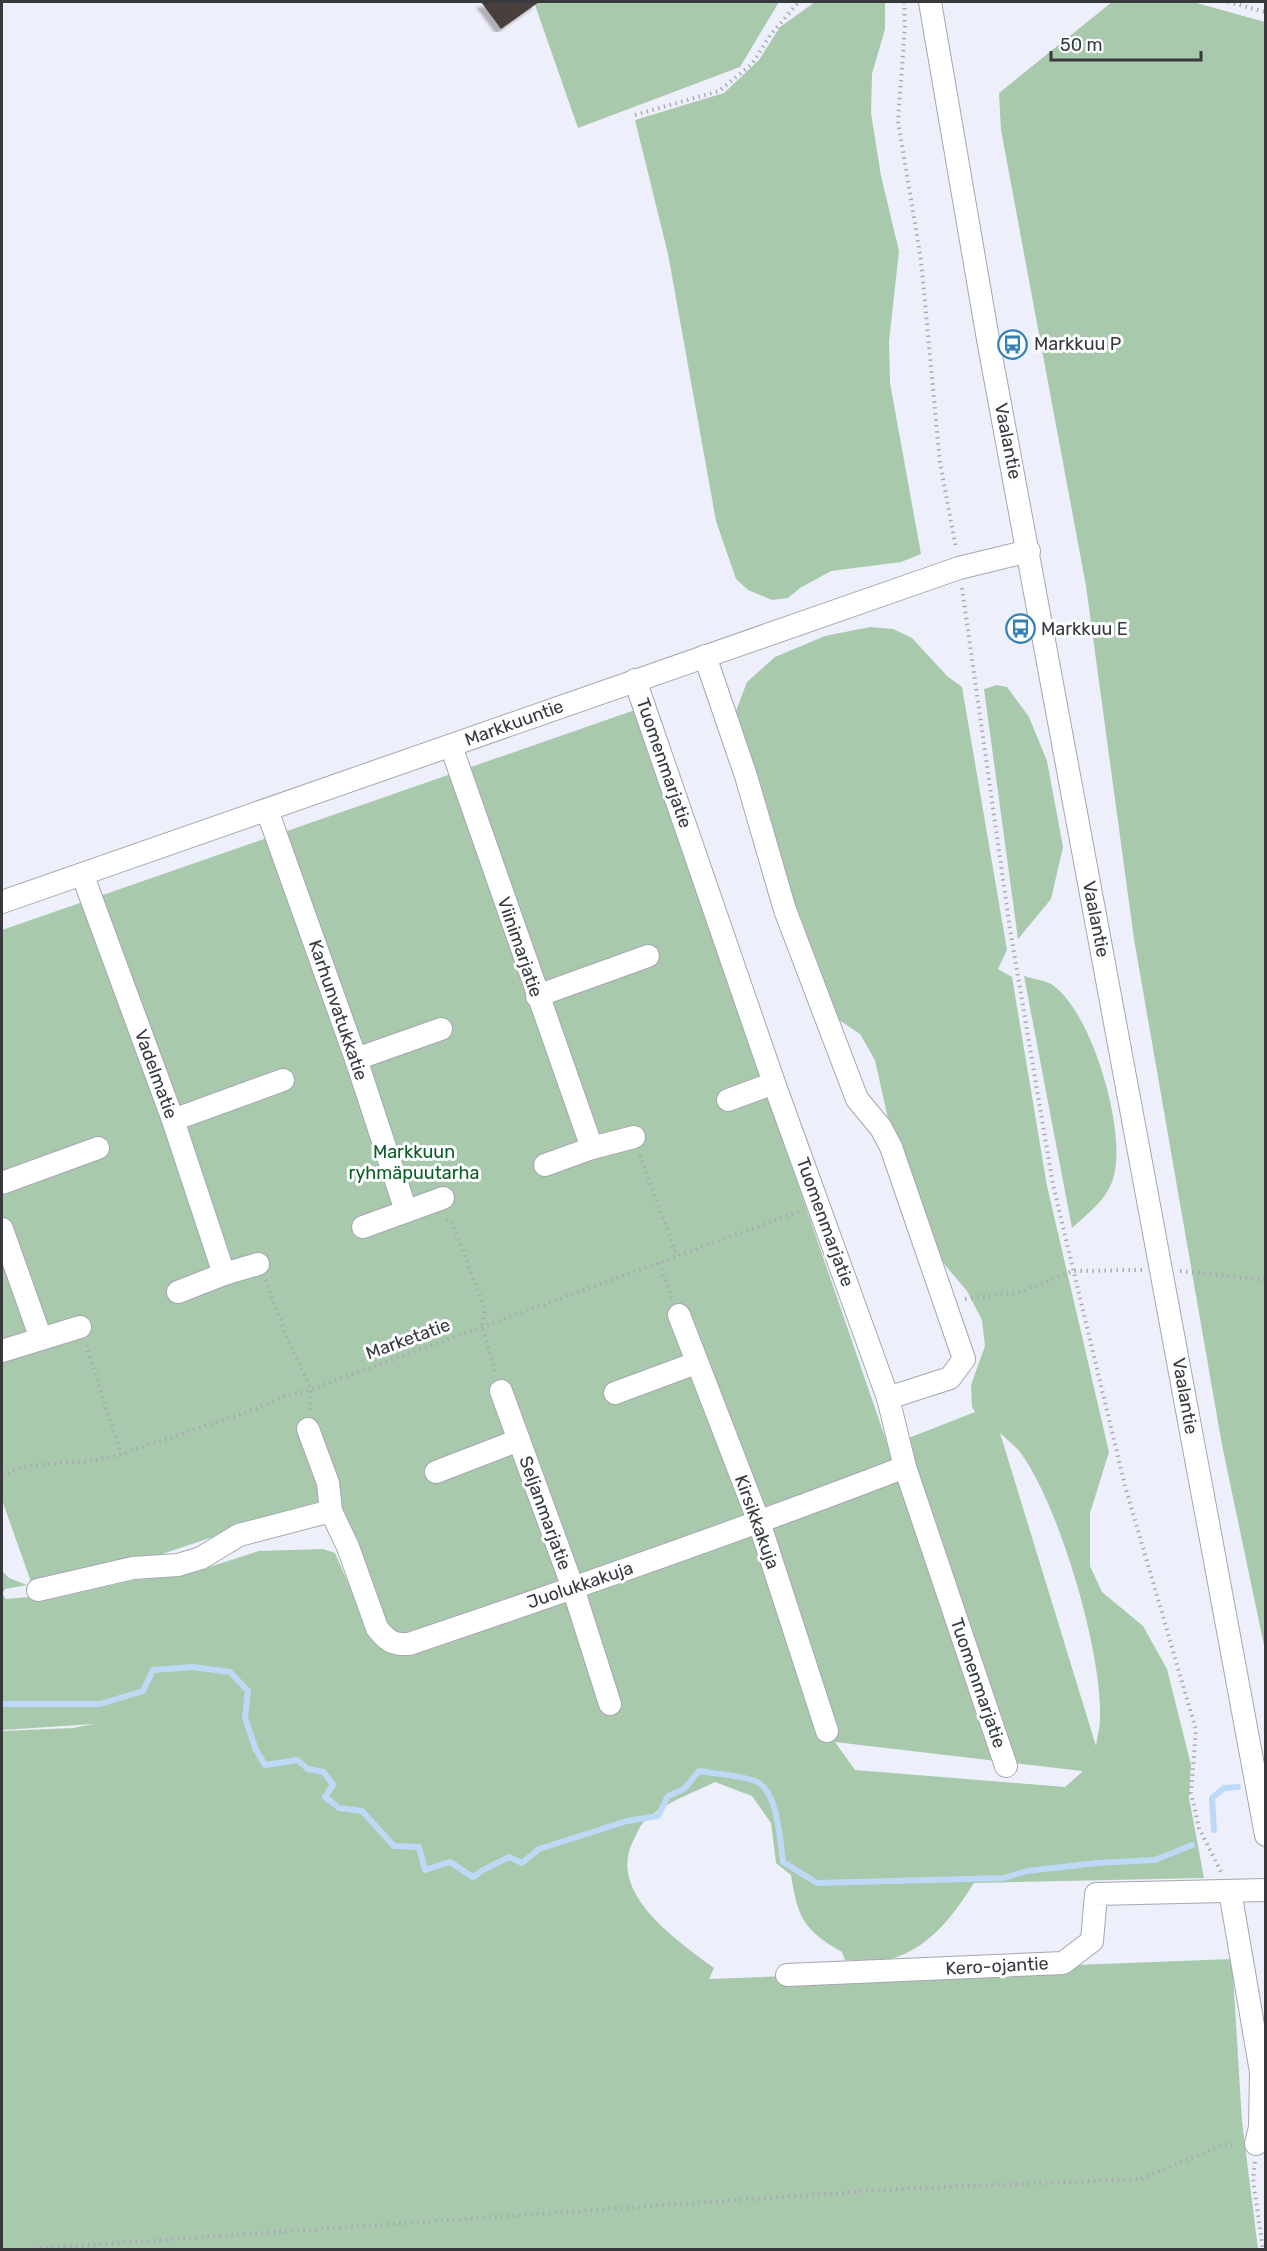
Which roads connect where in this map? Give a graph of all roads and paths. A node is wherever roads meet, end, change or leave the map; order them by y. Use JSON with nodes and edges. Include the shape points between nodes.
{"nodes":[{"id":1,"x":799,"y":2,"type":"edge"},
{"id":2,"x":904,"y":2,"type":"edge"},
{"id":3,"x":930,"y":2,"type":"edge"},
{"id":4,"x":1228,"y":2,"type":"edge"},
{"id":5,"x":1266,"y":12,"type":"edge"},
{"id":6,"x":635,"y":115,"type":"dead end"},
{"id":7,"x":1029,"y":550,"type":"junction"},
{"id":8,"x":959,"y":568,"type":"junction"},
{"id":9,"x":705,"y":656,"type":"junction"},
{"id":10,"x":635,"y":680,"type":"junction"},
{"id":11,"x":451,"y":746,"type":"junction"},
{"id":12,"x":267,"y":810,"type":"junction"},
{"id":13,"x":83,"y":876,"type":"junction"},
{"id":14,"x":2,"y":902,"type":"edge"},
{"id":15,"x":648,"y":956,"type":"dead end"},
{"id":16,"x":537,"y":996,"type":"junction"},
{"id":17,"x":441,"y":1029,"type":"dead end"},
{"id":18,"x":356,"y":1059,"type":"junction"},
{"id":19,"x":284,"y":1080,"type":"dead end"},
{"id":20,"x":774,"y":1083,"type":"junction"},
{"id":21,"x":728,"y":1100,"type":"dead end"},
{"id":22,"x":173,"y":1120,"type":"junction"},
{"id":23,"x":634,"y":1137,"type":"joint"},
{"id":24,"x":98,"y":1148,"type":"dead end"},
{"id":25,"x":592,"y":1148,"type":"junction"},
{"id":26,"x":545,"y":1166,"type":"dead end"},
{"id":27,"x":2,"y":1183,"type":"edge"},
{"id":28,"x":425,"y":1205,"type":"junction"},
{"id":29,"x":819,"y":1205,"type":"junction"},
{"id":30,"x":363,"y":1227,"type":"dead end"},
{"id":31,"x":2,"y":1229,"type":"edge"},
{"id":32,"x":677,"y":1256,"type":"junction"},
{"id":33,"x":659,"y":1262,"type":"junction"},
{"id":34,"x":258,"y":1264,"type":"joint"},
{"id":35,"x":1161,"y":1269,"type":"junction"},
{"id":36,"x":1073,"y":1270,"type":"junction"},
{"id":37,"x":224,"y":1274,"type":"junction"},
{"id":38,"x":1266,"y":1280,"type":"edge"},
{"id":39,"x":178,"y":1292,"type":"dead end"},
{"id":40,"x":946,"y":1301,"type":"junction"},
{"id":41,"x":679,"y":1315,"type":"joint"},
{"id":42,"x":80,"y":1327,"type":"joint"},
{"id":43,"x":482,"y":1327,"type":"junction"},
{"id":44,"x":41,"y":1339,"type":"junction"},
{"id":45,"x":2,"y":1351,"type":"edge"},
{"id":46,"x":696,"y":1363,"type":"junction"},
{"id":47,"x":311,"y":1389,"type":"junction"},
{"id":48,"x":501,"y":1391,"type":"joint"},
{"id":49,"x":615,"y":1393,"type":"dead end"},
{"id":50,"x":888,"y":1398,"type":"junction"},
{"id":51,"x":308,"y":1429,"type":"dead end"},
{"id":52,"x":519,"y":1440,"type":"junction"},
{"id":53,"x":121,"y":1454,"type":"junction"},
{"id":54,"x":905,"y":1467,"type":"junction"},
{"id":55,"x":436,"y":1472,"type":"dead end"},
{"id":56,"x":2,"y":1475,"type":"edge"},
{"id":57,"x":331,"y":1511,"type":"junction"},
{"id":58,"x":759,"y":1522,"type":"junction"},
{"id":59,"x":573,"y":1588,"type":"junction"},
{"id":60,"x":38,"y":1590,"type":"dead end"},
{"id":61,"x":610,"y":1704,"type":"dead end"},
{"id":62,"x":827,"y":1731,"type":"dead end"},
{"id":63,"x":1006,"y":1766,"type":"dead end"},
{"id":64,"x":1266,"y":1835,"type":"edge"},
{"id":65,"x":1266,"y":1890,"type":"edge"},
{"id":66,"x":1230,"y":1891,"type":"junction"},
{"id":67,"x":787,"y":1975,"type":"dead end"},
{"id":68,"x":1256,"y":2144,"type":"junction"},
{"id":69,"x":16,"y":2250,"type":"edge"},
{"id":70,"x":1263,"y":2250,"type":"edge"}],
"edges":[{"from":1,"to":6,"type":"path","via":[[752,64],[719,91]]},
{"from":2,"to":8,"type":"path","via":[[898,121],[921,260],[940,463]]},
{"from":3,"to":7,"type":"street","name":"Vaalantie"},
{"from":4,"to":5,"type":"path"},
{"from":7,"to":8,"type":"street","name":"Markkuuntie"},
{"from":7,"to":35,"type":"street","name":"Vaalantie"},
{"from":8,"to":9,"type":"street","name":"Markkuuntie"},
{"from":8,"to":36,"type":"path","via":[[1010,929],[1053,1185]]},
{"from":9,"to":10,"type":"street","name":"Markkuuntie"},
{"from":9,"to":40,"type":"street","via":[[746,776],[785,910],[857,1099],[891,1147]]},
{"from":10,"to":11,"type":"street","name":"Markkuuntie"},
{"from":10,"to":20,"type":"street","name":"Tuomenmarjatie"},
{"from":11,"to":12,"type":"street","name":"Markkuuntie"},
{"from":11,"to":16,"type":"street","name":"Viinimarjatie"},
{"from":12,"to":13,"type":"street","name":"Markkuuntie"},
{"from":12,"to":18,"type":"street","name":"Karhunvatukkatie"},
{"from":13,"to":14,"type":"street","name":"Markkuuntie"},
{"from":13,"to":22,"type":"street","name":"Vadelmatie"},
{"from":15,"to":16,"type":"street"},
{"from":16,"to":25,"type":"street","name":"Viinimarjatie"},
{"from":17,"to":18,"type":"street"},
{"from":18,"to":28,"type":"street","name":"Karhunvatukkatie"},
{"from":19,"to":22,"type":"street"},
{"from":20,"to":21,"type":"street"},
{"from":20,"to":29,"type":"street","name":"Tuomenmarjatie"},
{"from":22,"to":37,"type":"street","name":"Vadelmatie"},
{"from":23,"to":25,"type":"street"},
{"from":23,"to":32,"type":"path"},
{"from":24,"to":27,"type":"street"},
{"from":25,"to":26,"type":"street"},
{"from":28,"to":30,"type":"street"},
{"from":28,"to":43,"type":"path","via":[[453,1224],[485,1310]]},
{"from":29,"to":32,"type":"path","name":"Marketatie"},
{"from":29,"to":50,"type":"street","name":"Tuomenmarjatie"},
{"from":31,"to":44,"type":"street"},
{"from":32,"to":33,"type":"path","name":"Marketatie"},
{"from":33,"to":41,"type":"path"},
{"from":33,"to":43,"type":"path","name":"Marketatie"},
{"from":34,"to":37,"type":"street"},
{"from":34,"to":47,"type":"path"},
{"from":35,"to":36,"type":"path"},
{"from":35,"to":38,"type":"path"},
{"from":35,"to":64,"type":"street","name":"Vaalantie"},
{"from":36,"to":40,"type":"path","via":[[1021,1292]]},
{"from":36,"to":66,"type":"path","via":[[1125,1486],[1196,1730],[1191,1793],[1199,1828]]},
{"from":37,"to":39,"type":"street"},
{"from":40,"to":50,"type":"street","via":[[964,1359],[950,1378]]},
{"from":41,"to":46,"type":"street","name":"Kirsikkakuja"},
{"from":42,"to":44,"type":"street"},
{"from":42,"to":53,"type":"path"},
{"from":43,"to":47,"type":"path","name":"Marketatie"},
{"from":43,"to":48,"type":"path"},
{"from":44,"to":45,"type":"street"},
{"from":46,"to":49,"type":"street"},
{"from":46,"to":58,"type":"street","name":"Kirsikkakuja"},
{"from":47,"to":53,"type":"path","name":"Marketatie"},
{"from":48,"to":52,"type":"street","name":"Seljanmarjatie"},
{"from":50,"to":54,"type":"street","name":"Tuomenmarjatie"},
{"from":51,"to":57,"type":"street","name":"Juolukkakuja","via":[[328,1483]]},
{"from":52,"to":55,"type":"street"},
{"from":52,"to":59,"type":"street","name":"Seljanmarjatie"},
{"from":53,"to":56,"type":"path","name":"Marketatie","via":[[93,1461],[30,1465]]},
{"from":54,"to":58,"type":"street","name":"Juolukkakuja"},
{"from":54,"to":63,"type":"street","name":"Tuomenmarjatie"},
{"from":57,"to":59,"type":"street","name":"Juolukkakuja","via":[[377,1628],[395,1645],[409,1644]]},
{"from":57,"to":60,"type":"street","via":[[239,1534],[201,1558],[178,1565],[134,1568]]},
{"from":58,"to":59,"type":"street","name":"Juolukkakuja"},
{"from":58,"to":62,"type":"street","name":"Kirsikkakuja"},
{"from":59,"to":61,"type":"street","name":"Seljanmarjatie"},
{"from":65,"to":66,"type":"street","name":"Kero-ojantie"},
{"from":66,"to":67,"type":"street","name":"Kero-ojantie","via":[[1096,1894],[1092,1941],[1063,1963]]},
{"from":66,"to":68,"type":"street","via":[[1261,2072]]},
{"from":68,"to":69,"type":"path","via":[[1223,2145],[1140,2179],[898,2188]]},
{"from":68,"to":70,"type":"path","via":[[1253,2179]]}]}
